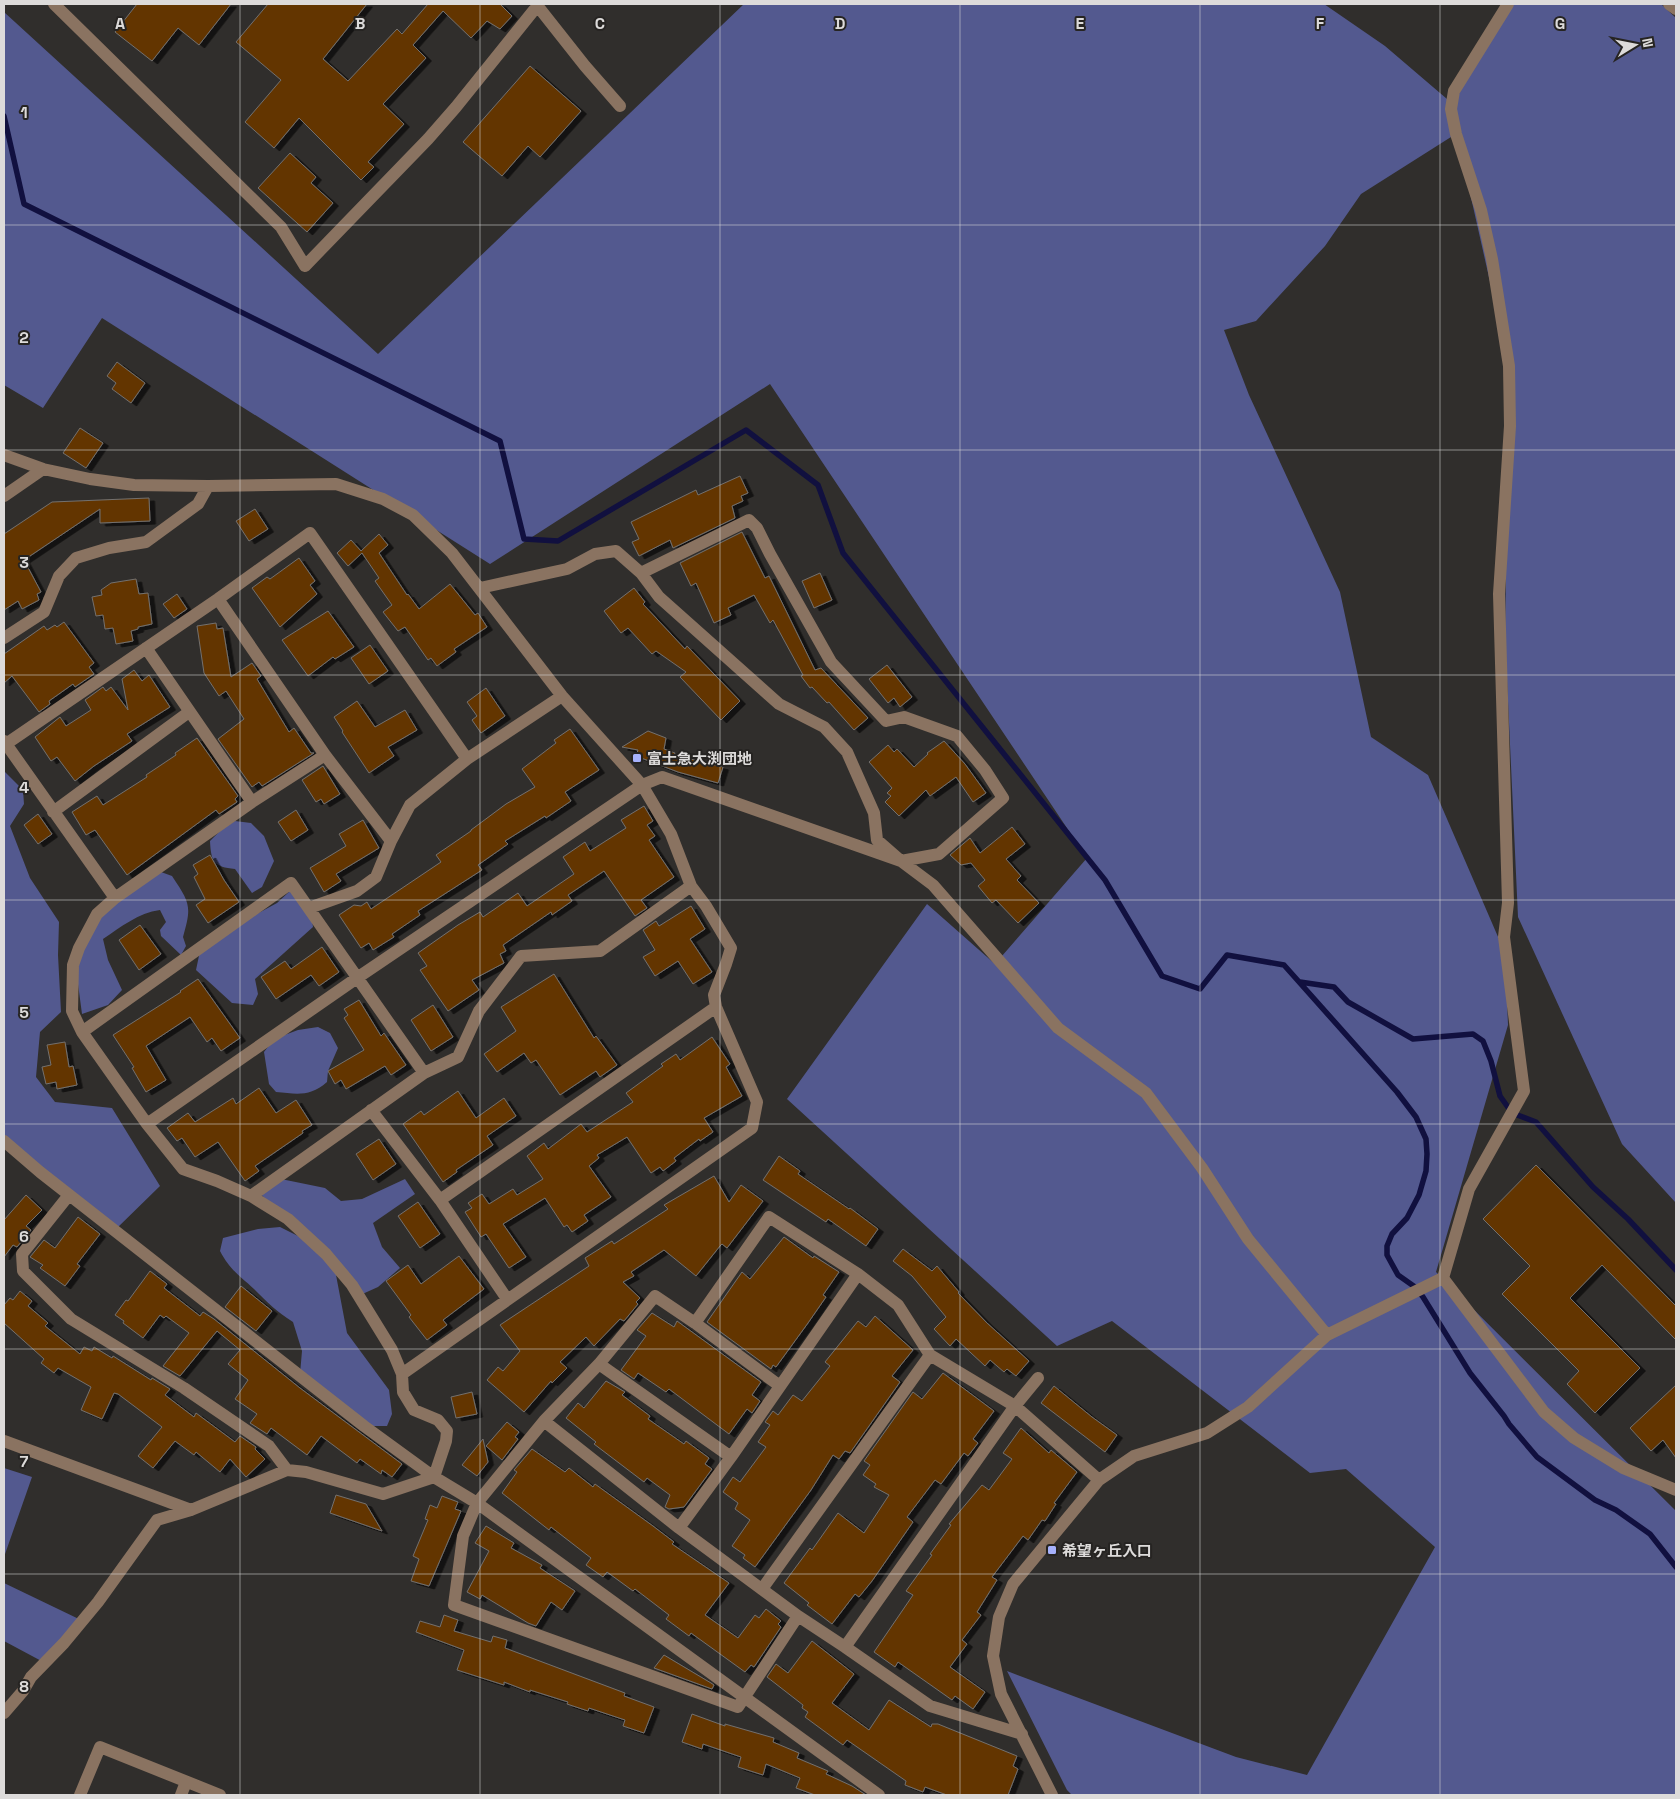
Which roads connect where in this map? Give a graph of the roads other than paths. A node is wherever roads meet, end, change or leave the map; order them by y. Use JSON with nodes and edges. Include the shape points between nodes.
{"nodes":[{"id":1,"x":54,"y":4,"type":"edge"},
{"id":2,"x":1508,"y":4,"type":"edge"},
{"id":3,"x":1669,"y":4,"type":"edge"},
{"id":4,"x":537,"y":5,"type":"edge"},
{"id":5,"x":1676,"y":10,"type":"edge"},
{"id":6,"x":620,"y":106,"type":"dead end"},
{"id":7,"x":4,"y":455,"type":"edge"},
{"id":8,"x":43,"y":469,"type":"junction"},
{"id":9,"x":208,"y":486,"type":"junction"},
{"id":10,"x":4,"y":496,"type":"edge"},
{"id":11,"x":641,"y":573,"type":"junction"},
{"id":12,"x":480,"y":588,"type":"junction"},
{"id":13,"x":218,"y":599,"type":"junction"},
{"id":14,"x":4,"y":638,"type":"edge"},
{"id":15,"x":146,"y":648,"type":"junction"},
{"id":16,"x":562,"y":696,"type":"junction"},
{"id":17,"x":189,"y":712,"type":"junction"},
{"id":18,"x":5,"y":743,"type":"edge"},
{"id":19,"x":325,"y":755,"type":"junction"},
{"id":20,"x":467,"y":759,"type":"junction"},
{"id":21,"x":642,"y":785,"type":"junction"},
{"id":22,"x":252,"y":802,"type":"junction"},
{"id":23,"x":53,"y":812,"type":"junction"},
{"id":24,"x":390,"y":841,"type":"junction"},
{"id":25,"x":901,"y":861,"type":"junction"},
{"id":26,"x":691,"y":886,"type":"junction"},
{"id":27,"x":116,"y":898,"type":"junction"},
{"id":28,"x":309,"y":908,"type":"junction"},
{"id":29,"x":357,"y":978,"type":"junction"},
{"id":30,"x":716,"y":1007,"type":"junction"},
{"id":31,"x":82,"y":1032,"type":"junction"},
{"id":32,"x":424,"y":1073,"type":"junction"},
{"id":33,"x":371,"y":1110,"type":"junction"},
{"id":34,"x":147,"y":1124,"type":"junction"},
{"id":35,"x":4,"y":1141,"type":"edge"},
{"id":36,"x":69,"y":1195,"type":"junction"},
{"id":37,"x":251,"y":1196,"type":"junction"},
{"id":38,"x":440,"y":1200,"type":"junction"},
{"id":39,"x":858,"y":1274,"type":"junction"},
{"id":40,"x":1443,"y":1278,"type":"junction"},
{"id":41,"x":507,"y":1299,"type":"junction"},
{"id":42,"x":695,"y":1323,"type":"junction"},
{"id":43,"x":1327,"y":1335,"type":"junction"},
{"id":44,"x":930,"y":1355,"type":"junction"},
{"id":45,"x":599,"y":1364,"type":"junction"},
{"id":46,"x":402,"y":1374,"type":"junction"},
{"id":47,"x":1038,"y":1378,"type":"dead end"},
{"id":48,"x":780,"y":1386,"type":"junction"},
{"id":49,"x":1015,"y":1406,"type":"junction"},
{"id":50,"x":544,"y":1421,"type":"junction"},
{"id":51,"x":4,"y":1441,"type":"edge"},
{"id":52,"x":731,"y":1457,"type":"junction"},
{"id":53,"x":287,"y":1470,"type":"junction"},
{"id":54,"x":434,"y":1477,"type":"junction"},
{"id":55,"x":1098,"y":1480,"type":"junction"},
{"id":56,"x":1676,"y":1490,"type":"edge"},
{"id":57,"x":477,"y":1503,"type":"junction"},
{"id":58,"x":191,"y":1510,"type":"junction"},
{"id":59,"x":679,"y":1528,"type":"junction"},
{"id":60,"x":762,"y":1589,"type":"junction"},
{"id":61,"x":798,"y":1616,"type":"junction"},
{"id":62,"x":845,"y":1646,"type":"junction"},
{"id":63,"x":744,"y":1698,"type":"junction"},
{"id":64,"x":4,"y":1714,"type":"edge"},
{"id":65,"x":1022,"y":1734,"type":"junction"},
{"id":66,"x":186,"y":1782,"type":"junction"},
{"id":67,"x":80,"y":1795,"type":"edge"},
{"id":68,"x":181,"y":1795,"type":"edge"},
{"id":69,"x":220,"y":1795,"type":"edge"},
{"id":70,"x":879,"y":1795,"type":"edge"},
{"id":71,"x":1052,"y":1795,"type":"edge"}],
"edges":[{"from":1,"to":4,"type":"street","via":[[281,227],[306,266],[428,139]]},
{"from":2,"to":40,"type":"street","via":[[1454,92],[1451,109],[1481,210],[1509,366],[1510,426],[1499,594],[1508,903],[1504,937],[1524,1091],[1469,1188]]},
{"from":3,"to":5,"type":"street"},
{"from":4,"to":6,"type":"street"},
{"from":7,"to":8,"type":"street"},
{"from":8,"to":9,"type":"street","via":[[134,485]]},
{"from":8,"to":10,"type":"street"},
{"from":9,"to":12,"type":"street","via":[[336,484],[383,499],[413,515],[442,542]]},
{"from":9,"to":14,"type":"street","via":[[198,504],[146,542],[76,558],[59,576],[44,612]]},
{"from":11,"to":12,"type":"street","via":[[616,551],[595,554],[567,569]]},
{"from":11,"to":25,"type":"street","via":[[659,597],[779,704],[824,727],[847,752],[874,813],[877,840]]},
{"from":11,"to":25,"type":"street","via":[[749,520],[758,528],[831,662],[886,721],[904,717],[957,736],[1003,798],[939,854]]},
{"from":12,"to":16,"type":"street"},
{"from":13,"to":15,"type":"street"},
{"from":13,"to":19,"type":"street"},
{"from":13,"to":20,"type":"street","via":[[310,533]]},
{"from":15,"to":17,"type":"street"},
{"from":15,"to":18,"type":"street"},
{"from":16,"to":20,"type":"street"},
{"from":16,"to":21,"type":"street"},
{"from":17,"to":22,"type":"street"},
{"from":17,"to":23,"type":"street"},
{"from":18,"to":23,"type":"street"},
{"from":19,"to":22,"type":"street"},
{"from":19,"to":24,"type":"street"},
{"from":20,"to":24,"type":"street","via":[[410,805]]},
{"from":21,"to":25,"type":"street","via":[[662,778]]},
{"from":21,"to":26,"type":"street","via":[[671,834]]},
{"from":21,"to":29,"type":"street"},
{"from":22,"to":27,"type":"street"},
{"from":23,"to":27,"type":"street"},
{"from":24,"to":28,"type":"street","via":[[376,877],[356,891]]},
{"from":25,"to":43,"type":"street","via":[[933,884],[1058,1028],[1146,1093],[1202,1168],[1248,1239]]},
{"from":26,"to":30,"type":"street","via":[[731,948],[714,995]]},
{"from":26,"to":32,"type":"street","via":[[600,951],[521,956],[480,1011],[458,1057]]},
{"from":27,"to":31,"type":"street","via":[[97,914],[73,965],[72,1011]]},
{"from":28,"to":29,"type":"street"},
{"from":28,"to":31,"type":"street","via":[[291,883]]},
{"from":29,"to":32,"type":"street"},
{"from":29,"to":34,"type":"street"},
{"from":30,"to":38,"type":"street"},
{"from":30,"to":41,"type":"street","via":[[757,1102],[752,1128]]},
{"from":31,"to":34,"type":"street"},
{"from":32,"to":33,"type":"street"},
{"from":33,"to":37,"type":"street"},
{"from":33,"to":38,"type":"street"},
{"from":34,"to":37,"type":"street","via":[[183,1169]]},
{"from":35,"to":36,"type":"street"},
{"from":36,"to":53,"type":"street","via":[[22,1254],[23,1271],[71,1318],[184,1388],[269,1446]]},
{"from":36,"to":54,"type":"street"},
{"from":37,"to":46,"type":"street","via":[[288,1219],[326,1254],[352,1285],[392,1350]]},
{"from":38,"to":41,"type":"street"},
{"from":39,"to":42,"type":"street","via":[[769,1217]]},
{"from":39,"to":44,"type":"street","via":[[898,1306]]},
{"from":39,"to":48,"type":"street"},
{"from":40,"to":43,"type":"street"},
{"from":40,"to":56,"type":"street","via":[[1544,1412],[1574,1438],[1623,1468]]},
{"from":41,"to":46,"type":"street"},
{"from":42,"to":45,"type":"street","via":[[655,1296]]},
{"from":42,"to":48,"type":"street"},
{"from":43,"to":55,"type":"street","via":[[1248,1407],[1207,1433],[1134,1456]]},
{"from":44,"to":49,"type":"street"},
{"from":44,"to":60,"type":"street"},
{"from":45,"to":50,"type":"street"},
{"from":45,"to":52,"type":"street"},
{"from":46,"to":54,"type":"street","via":[[403,1392],[414,1410],[438,1420],[447,1431]]},
{"from":47,"to":49,"type":"street"},
{"from":48,"to":52,"type":"street"},
{"from":49,"to":55,"type":"street"},
{"from":49,"to":62,"type":"street"},
{"from":50,"to":57,"type":"street"},
{"from":50,"to":59,"type":"street"},
{"from":51,"to":58,"type":"street"},
{"from":52,"to":59,"type":"street"},
{"from":53,"to":54,"type":"street","via":[[306,1472],[383,1494]]},
{"from":53,"to":58,"type":"street"},
{"from":54,"to":57,"type":"street"},
{"from":55,"to":65,"type":"street","via":[[1013,1584],[999,1617],[993,1656],[1001,1694]]},
{"from":57,"to":63,"type":"street"},
{"from":57,"to":63,"type":"street","via":[[463,1536],[454,1605],[738,1707]]},
{"from":58,"to":64,"type":"street","via":[[157,1520],[98,1602],[31,1677]]},
{"from":59,"to":60,"type":"street"},
{"from":60,"to":61,"type":"street"},
{"from":61,"to":62,"type":"street"},
{"from":61,"to":63,"type":"street"},
{"from":62,"to":65,"type":"street","via":[[930,1706]]},
{"from":63,"to":70,"type":"street"},
{"from":65,"to":71,"type":"street"},
{"from":66,"to":67,"type":"street","via":[[100,1747]]},
{"from":66,"to":68,"type":"street"},
{"from":66,"to":69,"type":"street"}]}
